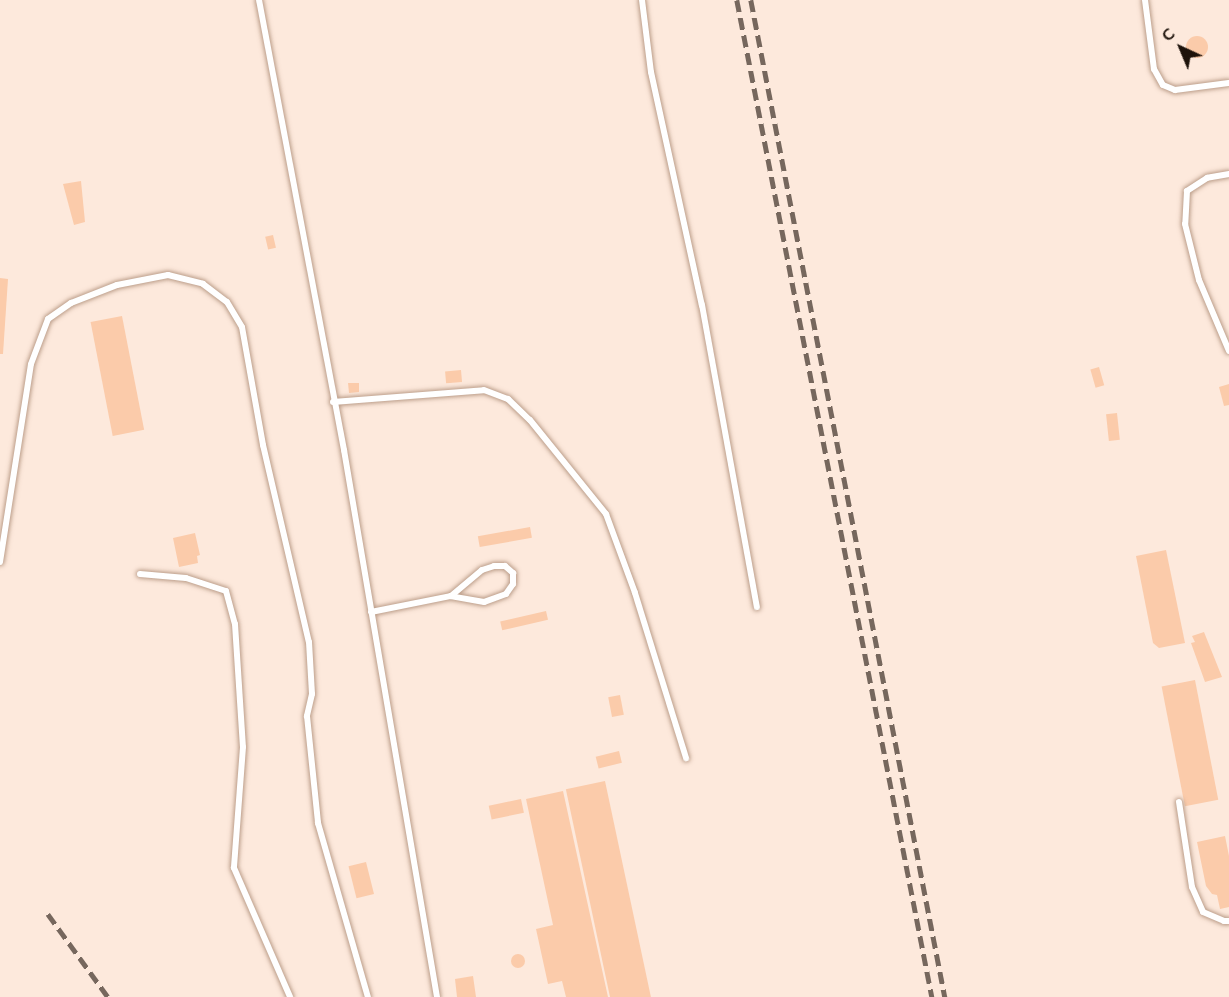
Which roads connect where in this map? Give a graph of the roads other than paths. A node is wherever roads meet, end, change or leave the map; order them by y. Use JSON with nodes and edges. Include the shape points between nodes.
{"nodes":[{"id":1,"x":259,"y":0,"type":"edge"},
{"id":2,"x":642,"y":0,"type":"edge"},
{"id":3,"x":1145,"y":0,"type":"edge"},
{"id":4,"x":1229,"y":83,"type":"edge"},
{"id":5,"x":1229,"y":174,"type":"edge"},
{"id":6,"x":1229,"y":351,"type":"edge"},
{"id":7,"x":333,"y":402,"type":"junction"},
{"id":8,"x":0,"y":562,"type":"edge"},
{"id":9,"x":140,"y":574,"type":"dead end"},
{"id":10,"x":452,"y":596,"type":"junction"},
{"id":11,"x":758,"y":607,"type":"dead end"},
{"id":12,"x":371,"y":612,"type":"junction"},
{"id":13,"x":686,"y":758,"type":"dead end"},
{"id":14,"x":1179,"y":802,"type":"dead end"},
{"id":15,"x":1229,"y":921,"type":"edge"},
{"id":16,"x":290,"y":997,"type":"edge"},
{"id":17,"x":368,"y":997,"type":"edge"},
{"id":18,"x":438,"y":997,"type":"edge"}],
"edges":[{"from":1,"to":7,"type":"lane"},
{"from":2,"to":11,"type":"lane","via":[[651,72],[702,304]]},
{"from":3,"to":4,"type":"lane","via":[[1154,69],[1163,85],[1175,90]]},
{"from":5,"to":6,"type":"lane","via":[[1207,178],[1187,191],[1185,224],[1199,280]]},
{"from":7,"to":12,"type":"lane"},
{"from":7,"to":13,"type":"lane","via":[[484,390],[508,399],[530,420],[606,514],[635,592]]},
{"from":8,"to":17,"type":"lane","via":[[31,364],[48,319],[71,303],[117,285],[168,275],[204,284],[227,302],[242,327],[263,445],[309,642],[312,694],[307,716],[318,823]]},
{"from":9,"to":16,"type":"lane","via":[[186,578],[226,591],[235,624],[243,747],[234,868]]},
{"from":10,"to":10,"type":"lane","via":[[482,570],[506,566],[513,573],[513,584],[506,594],[491,600],[468,601]]},
{"from":10,"to":12,"type":"lane"},
{"from":12,"to":18,"type":"lane"},
{"from":14,"to":15,"type":"lane","via":[[1192,887],[1203,912]]}]}
